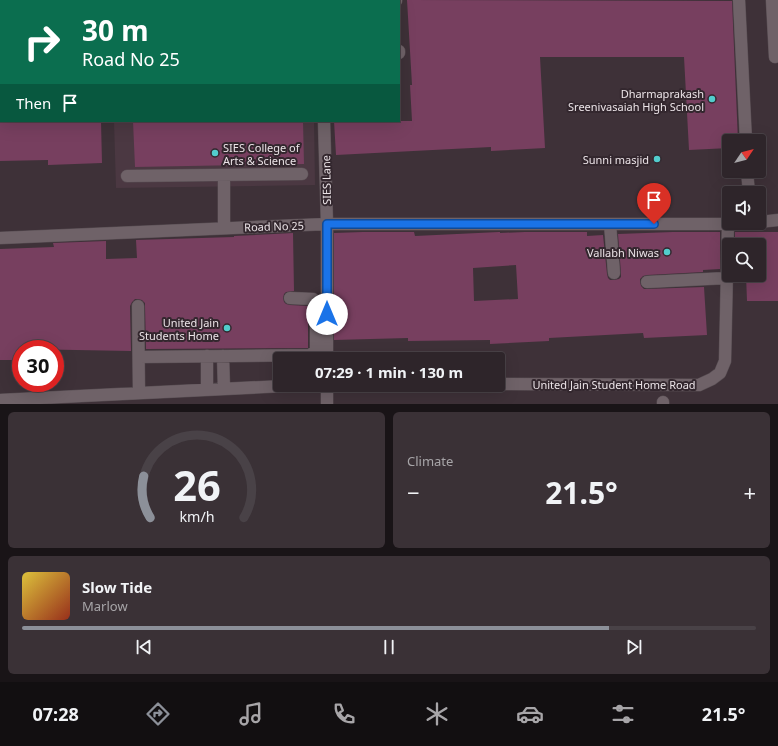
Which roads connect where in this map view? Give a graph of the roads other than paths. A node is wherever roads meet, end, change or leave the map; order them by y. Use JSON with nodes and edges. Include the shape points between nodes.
{"nodes":[{"id":1,"x":739,"y":0,"type":"edge"},
{"id":2,"x":772,"y":0,"type":"edge"},
{"id":3,"x":775,"y":57,"type":"dead end"},
{"id":4,"x":324,"y":122,"type":"edge"},
{"id":5,"x":746,"y":134,"type":"edge"},
{"id":6,"x":302,"y":174,"type":"dead end"},
{"id":7,"x":224,"y":175,"type":"junction"},
{"id":8,"x":127,"y":176,"type":"dead end"},
{"id":9,"x":778,"y":220,"type":"edge"},
{"id":10,"x":766,"y":221,"type":"edge"},
{"id":11,"x":327,"y":224,"type":"junction"},
{"id":12,"x":610,"y":224,"type":"junction"},
{"id":13,"x":722,"y":224,"type":"edge"},
{"id":14,"x":224,"y":228,"type":"junction"},
{"id":15,"x":0,"y":238,"type":"edge"},
{"id":16,"x":614,"y":273,"type":"dead end"},
{"id":17,"x":722,"y":278,"type":"edge"},
{"id":18,"x":647,"y":282,"type":"dead end"},
{"id":19,"x":727,"y":282,"type":"edge"},
{"id":20,"x":290,"y":298,"type":"dead end"},
{"id":21,"x":138,"y":306,"type":"dead end"},
{"id":22,"x":327,"y":352,"type":"edge"},
{"id":23,"x":207,"y":356,"type":"junction"},
{"id":24,"x":223,"y":356,"type":"junction"},
{"id":25,"x":139,"y":357,"type":"junction"},
{"id":26,"x":505,"y":384,"type":"edge"},
{"id":27,"x":273,"y":387,"type":"edge"},
{"id":28,"x":224,"y":389,"type":"junction"},
{"id":29,"x":207,"y":390,"type":"junction"},
{"id":30,"x":327,"y":392,"type":"edge"},
{"id":31,"x":139,"y":393,"type":"junction"},
{"id":32,"x":0,"y":400,"type":"edge"},
{"id":33,"x":327,"y":404,"type":"edge"}],
"edges":[{"from":1,"to":5,"type":"street"},
{"from":2,"to":3,"type":"street"},
{"from":4,"to":11,"type":"street","name":"SIES Lane"},
{"from":6,"to":7,"type":"street"},
{"from":7,"to":8,"type":"street"},
{"from":7,"to":14,"type":"street"},
{"from":9,"to":10,"type":"street"},
{"from":11,"to":12,"type":"street","name":"Road No 25"},
{"from":11,"to":14,"type":"street","name":"Road No 25"},
{"from":11,"to":22,"type":"street","name":"SIES Lane"},
{"from":12,"to":13,"type":"street","name":"Road No 25"},
{"from":12,"to":16,"type":"street"},
{"from":14,"to":15,"type":"street","name":"Road No 25"},
{"from":17,"to":18,"type":"street"},
{"from":19,"to":26,"type":"street","name":"United Jain Student Home Road","via":[[725,361],[720,373],[712,379],[698,385]]},
{"from":20,"to":24,"type":"street","via":[[313,299],[316,305],[314,354]]},
{"from":21,"to":25,"type":"street"},
{"from":23,"to":24,"type":"street"},
{"from":23,"to":25,"type":"street"},
{"from":23,"to":29,"type":"street"},
{"from":24,"to":28,"type":"street"},
{"from":25,"to":31,"type":"street"},
{"from":27,"to":28,"type":"street"},
{"from":28,"to":29,"type":"street"},
{"from":29,"to":31,"type":"street"},
{"from":30,"to":33,"type":"street"},
{"from":31,"to":32,"type":"street"}]}
